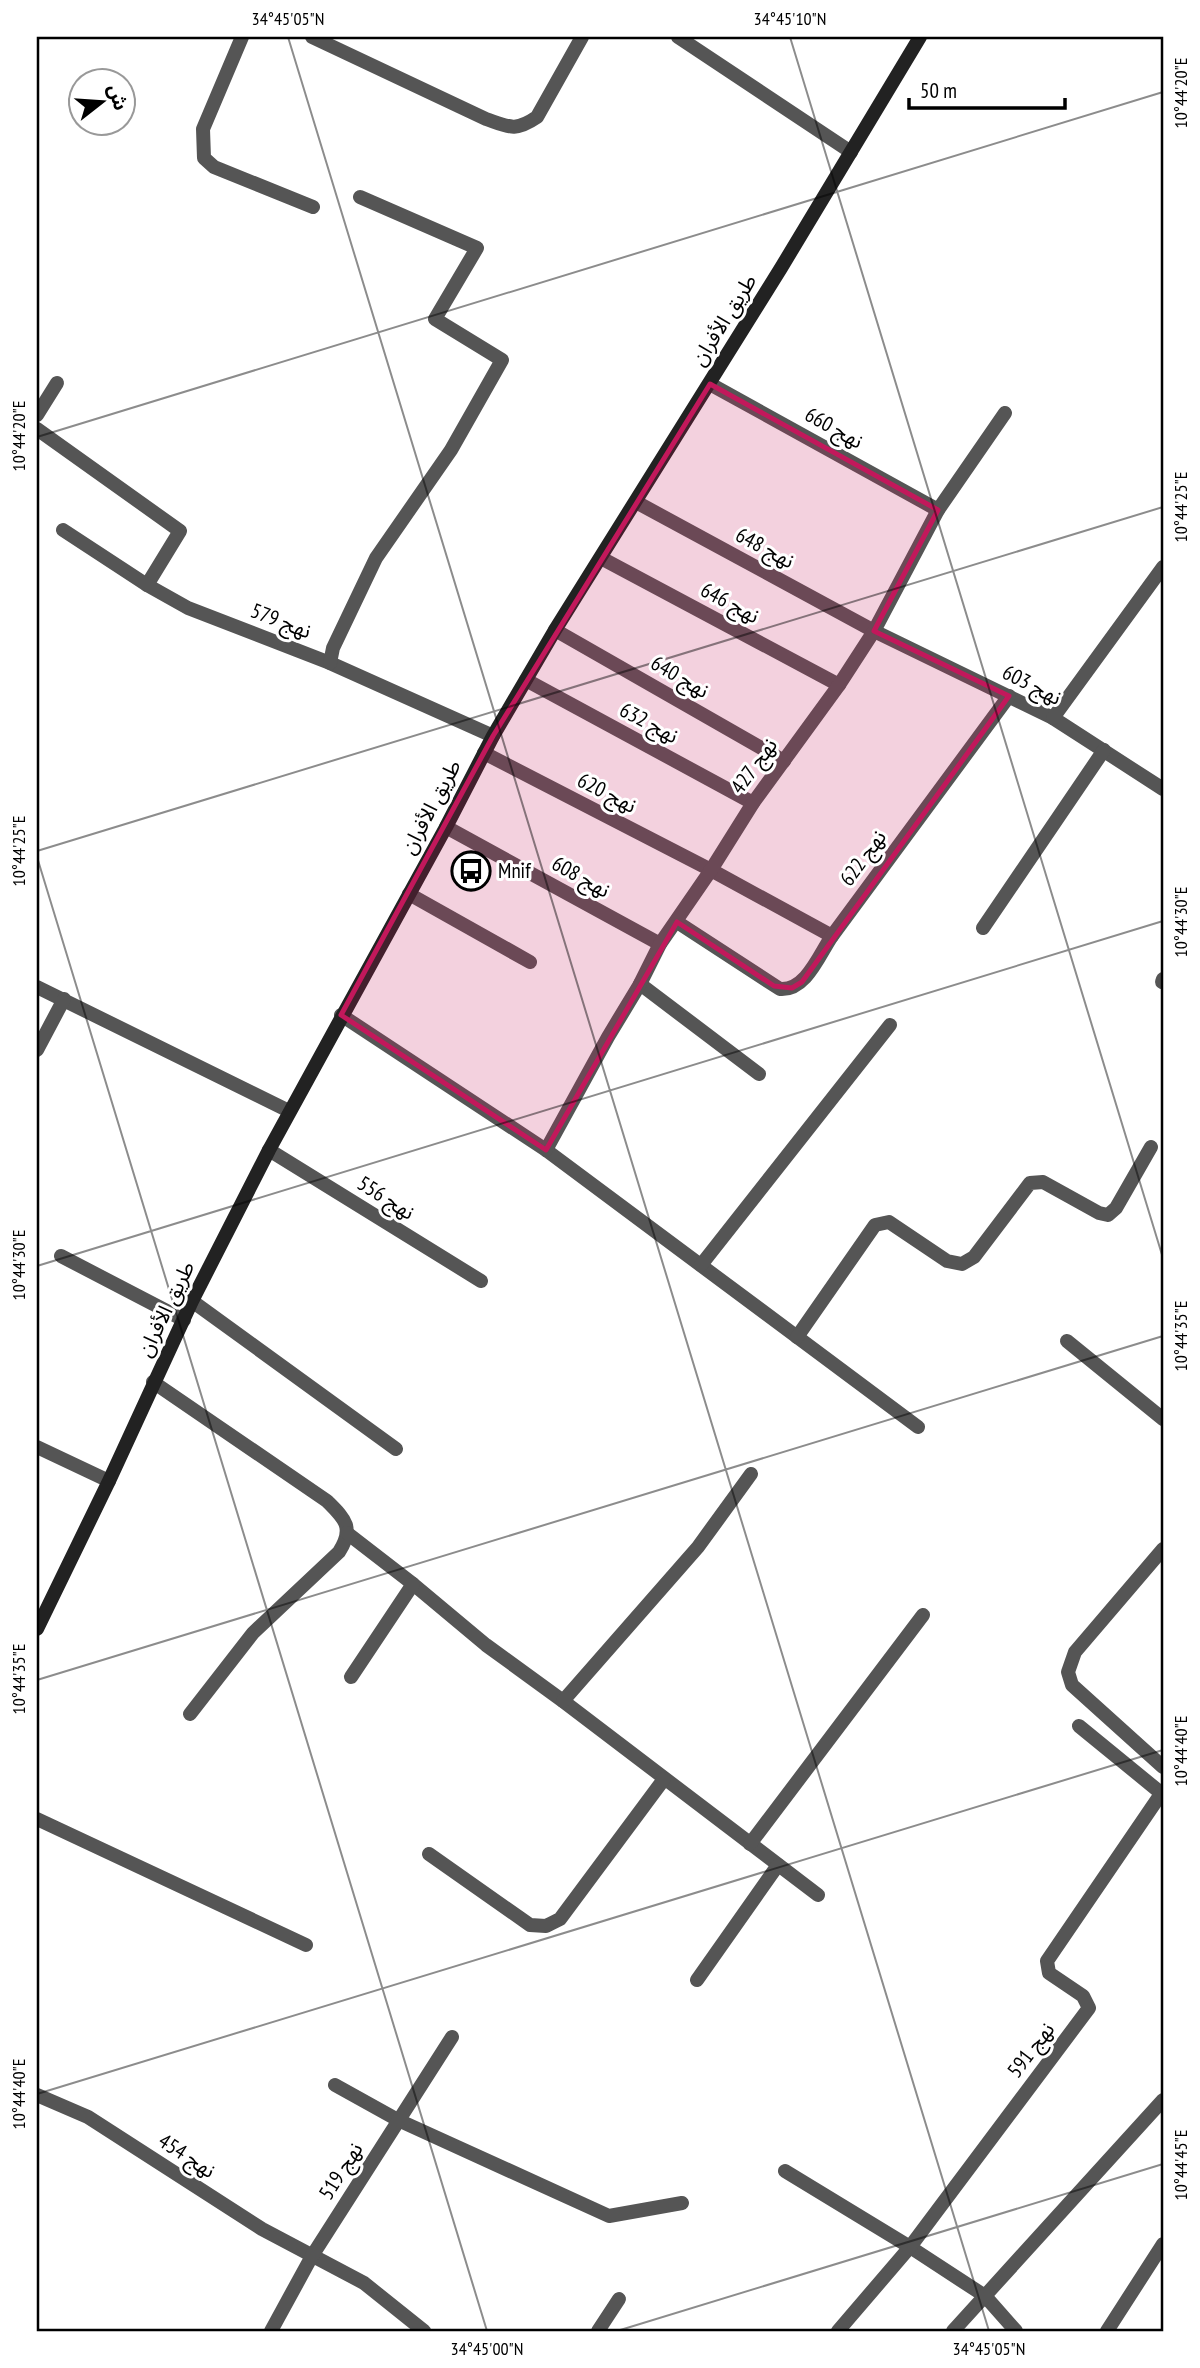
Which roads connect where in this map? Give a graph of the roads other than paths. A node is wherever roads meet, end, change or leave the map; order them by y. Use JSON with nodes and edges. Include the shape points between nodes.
{"nodes":[{"id":1,"x":242,"y":37,"type":"edge"},
{"id":2,"x":312,"y":37,"type":"edge"},
{"id":3,"x":582,"y":37,"type":"edge"},
{"id":4,"x":678,"y":37,"type":"edge"},
{"id":5,"x":920,"y":37,"type":"edge"},
{"id":6,"x":851,"y":152,"type":"junction"},
{"id":7,"x":360,"y":197,"type":"dead end"},
{"id":8,"x":313,"y":207,"type":"dead end"},
{"id":9,"x":57,"y":383,"type":"dead end"},
{"id":10,"x":710,"y":384,"type":"junction"},
{"id":11,"x":1005,"y":413,"type":"dead end"},
{"id":12,"x":37,"y":415,"type":"edge"},
{"id":13,"x":37,"y":429,"type":"edge"},
{"id":14,"x":636,"y":502,"type":"junction"},
{"id":15,"x":938,"y":510,"type":"junction"},
{"id":16,"x":63,"y":530,"type":"dead end"},
{"id":17,"x":601,"y":558,"type":"junction"},
{"id":18,"x":1163,"y":567,"type":"edge"},
{"id":19,"x":147,"y":585,"type":"junction"},
{"id":20,"x":555,"y":630,"type":"junction"},
{"id":21,"x":874,"y":631,"type":"junction"},
{"id":22,"x":330,"y":663,"type":"junction"},
{"id":23,"x":526,"y":680,"type":"junction"},
{"id":24,"x":839,"y":685,"type":"junction"},
{"id":25,"x":1009,"y":696,"type":"junction"},
{"id":26,"x":1053,"y":718,"type":"junction"},
{"id":27,"x":493,"y":736,"type":"junction"},
{"id":28,"x":1104,"y":751,"type":"junction"},
{"id":29,"x":484,"y":753,"type":"junction"},
{"id":30,"x":784,"y":761,"type":"junction"},
{"id":31,"x":1163,"y":789,"type":"edge"},
{"id":32,"x":753,"y":803,"type":"junction"},
{"id":33,"x":446,"y":827,"type":"junction"},
{"id":34,"x":712,"y":870,"type":"junction"},
{"id":35,"x":409,"y":894,"type":"junction"},
{"id":36,"x":677,"y":922,"type":"junction"},
{"id":37,"x":983,"y":929,"type":"dead end"},
{"id":38,"x":832,"y":936,"type":"junction"},
{"id":39,"x":660,"y":944,"type":"junction"},
{"id":40,"x":530,"y":962,"type":"dead end"},
{"id":41,"x":640,"y":984,"type":"junction"},
{"id":42,"x":37,"y":987,"type":"edge"},
{"id":43,"x":64,"y":999,"type":"junction"},
{"id":44,"x":341,"y":1015,"type":"junction"},
{"id":45,"x":890,"y":1026,"type":"dead end"},
{"id":46,"x":37,"y":1050,"type":"edge"},
{"id":47,"x":759,"y":1074,"type":"dead end"},
{"id":48,"x":289,"y":1111,"type":"junction"},
{"id":49,"x":1151,"y":1147,"type":"dead end"},
{"id":50,"x":269,"y":1150,"type":"junction"},
{"id":51,"x":546,"y":1150,"type":"junction"},
{"id":52,"x":61,"y":1256,"type":"dead end"},
{"id":53,"x":701,"y":1265,"type":"junction"},
{"id":54,"x":481,"y":1281,"type":"dead end"},
{"id":55,"x":192,"y":1301,"type":"junction"},
{"id":56,"x":184,"y":1320,"type":"junction"},
{"id":57,"x":797,"y":1337,"type":"junction"},
{"id":58,"x":1066,"y":1341,"type":"dead end"},
{"id":59,"x":153,"y":1382,"type":"junction"},
{"id":60,"x":1163,"y":1419,"type":"edge"},
{"id":61,"x":918,"y":1427,"type":"dead end"},
{"id":62,"x":37,"y":1447,"type":"edge"},
{"id":63,"x":396,"y":1449,"type":"dead end"},
{"id":64,"x":751,"y":1474,"type":"dead end"},
{"id":65,"x":109,"y":1481,"type":"junction"},
{"id":66,"x":347,"y":1533,"type":"junction"},
{"id":67,"x":1163,"y":1549,"type":"edge"},
{"id":68,"x":413,"y":1584,"type":"junction"},
{"id":69,"x":923,"y":1615,"type":"dead end"},
{"id":70,"x":38,"y":1620,"type":"edge"},
{"id":71,"x":351,"y":1677,"type":"dead end"},
{"id":72,"x":563,"y":1701,"type":"junction"},
{"id":73,"x":190,"y":1714,"type":"dead end"},
{"id":74,"x":1079,"y":1726,"type":"dead end"},
{"id":75,"x":1163,"y":1767,"type":"edge"},
{"id":76,"x":664,"y":1779,"type":"junction"},
{"id":77,"x":1162,"y":1792,"type":"edge"},
{"id":78,"x":37,"y":1819,"type":"edge"},
{"id":79,"x":750,"y":1844,"type":"junction"},
{"id":80,"x":429,"y":1854,"type":"dead end"},
{"id":81,"x":778,"y":1865,"type":"junction"},
{"id":82,"x":818,"y":1895,"type":"dead end"},
{"id":83,"x":306,"y":1945,"type":"dead end"},
{"id":84,"x":697,"y":1980,"type":"dead end"},
{"id":85,"x":452,"y":2037,"type":"dead end"},
{"id":86,"x":335,"y":2085,"type":"dead end"},
{"id":87,"x":37,"y":2095,"type":"edge"},
{"id":88,"x":1163,"y":2100,"type":"edge"},
{"id":89,"x":398,"y":2120,"type":"junction"},
{"id":90,"x":785,"y":2171,"type":"dead end"},
{"id":91,"x":681,"y":2203,"type":"dead end"},
{"id":92,"x":1163,"y":2244,"type":"edge"},
{"id":93,"x":910,"y":2247,"type":"junction"},
{"id":94,"x":312,"y":2256,"type":"junction"},
{"id":95,"x":985,"y":2297,"type":"junction"},
{"id":96,"x":619,"y":2299,"type":"dead end"},
{"id":97,"x":271,"y":2331,"type":"edge"},
{"id":98,"x":424,"y":2331,"type":"edge"},
{"id":99,"x":598,"y":2331,"type":"edge"},
{"id":100,"x":838,"y":2331,"type":"edge"},
{"id":101,"x":953,"y":2331,"type":"edge"},
{"id":102,"x":1016,"y":2331,"type":"edge"},
{"id":103,"x":1107,"y":2331,"type":"edge"}],
"edges":[{"from":1,"to":8,"type":"street","via":[[203,129],[204,158],[214,167]]},
{"from":2,"to":3,"type":"street","via":[[514,128],[537,117]]},
{"from":4,"to":6,"type":"street"},
{"from":5,"to":6,"type":"main road","name":"طريق الأفران"},
{"from":6,"to":10,"type":"main road","name":"طريق الأفران"},
{"from":7,"to":22,"type":"street","via":[[477,248],[435,319],[502,360],[451,450],[376,558]]},
{"from":9,"to":12,"type":"street"},
{"from":10,"to":14,"type":"main road","name":"طريق الأفران"},
{"from":10,"to":15,"type":"street","name":"نهج 660"},
{"from":11,"to":15,"type":"street","name":"نهج 427"},
{"from":13,"to":19,"type":"street","via":[[180,531]]},
{"from":14,"to":17,"type":"main road","name":"طريق الأفران"},
{"from":14,"to":21,"type":"street","name":"نهج 648"},
{"from":15,"to":21,"type":"street","name":"نهج 427"},
{"from":16,"to":19,"type":"street","name":"نهج 579"},
{"from":17,"to":20,"type":"main road","name":"طريق الأفران"},
{"from":17,"to":24,"type":"street","name":"نهج 646"},
{"from":18,"to":26,"type":"street"},
{"from":19,"to":22,"type":"street","name":"نهج 579","via":[[188,608]]},
{"from":20,"to":23,"type":"main road","name":"طريق الأفران"},
{"from":20,"to":30,"type":"street","name":"نهج 640"},
{"from":21,"to":24,"type":"street","name":"نهج 427"},
{"from":21,"to":25,"type":"street","name":"نهج 603"},
{"from":22,"to":27,"type":"street","name":"نهج 579"},
{"from":23,"to":27,"type":"main road","name":"طريق الأفران"},
{"from":23,"to":32,"type":"street","name":"نهج 632"},
{"from":24,"to":30,"type":"street","name":"نهج 427"},
{"from":25,"to":26,"type":"street","name":"نهج 603"},
{"from":25,"to":38,"type":"street","name":"نهج 622"},
{"from":26,"to":28,"type":"street","name":"نهج 603"},
{"from":27,"to":29,"type":"main road","name":"طريق الأفران"},
{"from":28,"to":31,"type":"street","name":"نهج 603"},
{"from":28,"to":37,"type":"street"},
{"from":29,"to":33,"type":"main road","name":"طريق الأفران"},
{"from":29,"to":34,"type":"street","name":"نهج 620"},
{"from":30,"to":32,"type":"street","name":"نهج 427"},
{"from":32,"to":34,"type":"street","name":"نهج 427"},
{"from":33,"to":35,"type":"main road","name":"طريق الأفران"},
{"from":33,"to":39,"type":"street","name":"نهج 608"},
{"from":34,"to":36,"type":"street","name":"نهج 427"},
{"from":34,"to":38,"type":"street"},
{"from":35,"to":40,"type":"street"},
{"from":35,"to":44,"type":"main road","name":"طريق الأفران"},
{"from":36,"to":38,"type":"street","name":"نهج 622","via":[[780,989],[802,982]]},
{"from":36,"to":39,"type":"street","name":"نهج 427"},
{"from":39,"to":41,"type":"street","name":"نهج 427"},
{"from":41,"to":47,"type":"street"},
{"from":41,"to":51,"type":"street","name":"نهج 427"},
{"from":42,"to":43,"type":"street"},
{"from":43,"to":46,"type":"street"},
{"from":43,"to":48,"type":"street"},
{"from":44,"to":48,"type":"main road","name":"طريق الأفران"},
{"from":44,"to":51,"type":"street"},
{"from":45,"to":53,"type":"street"},
{"from":48,"to":50,"type":"main road","name":"طريق الأفران"},
{"from":49,"to":57,"type":"street","via":[[1108,1215],[1042,1182],[1030,1183],[974,1256],[962,1264],[947,1261],[890,1222],[875,1225]]},
{"from":50,"to":54,"type":"street","name":"نهج 556"},
{"from":50,"to":55,"type":"main road","name":"طريق الأفران"},
{"from":51,"to":53,"type":"street"},
{"from":52,"to":56,"type":"street"},
{"from":53,"to":57,"type":"street"},
{"from":55,"to":56,"type":"main road","name":"طريق الأفران"},
{"from":55,"to":63,"type":"street"},
{"from":56,"to":59,"type":"main road","name":"طريق الأفران"},
{"from":57,"to":61,"type":"street"},
{"from":58,"to":60,"type":"street"},
{"from":59,"to":65,"type":"main road","name":"طريق الأفران"},
{"from":59,"to":66,"type":"street","via":[[327,1501],[341,1515]]},
{"from":62,"to":65,"type":"street"},
{"from":64,"to":72,"type":"street","via":[[698,1547]]},
{"from":65,"to":70,"type":"main road","name":"طريق الأفران"},
{"from":66,"to":68,"type":"street"},
{"from":66,"to":73,"type":"street","via":[[339,1552],[253,1633]]},
{"from":67,"to":75,"type":"street","via":[[1075,1651],[1068,1672],[1072,1685]]},
{"from":68,"to":71,"type":"street"},
{"from":68,"to":72,"type":"street"},
{"from":69,"to":79,"type":"street"},
{"from":72,"to":76,"type":"street"},
{"from":74,"to":77,"type":"street"},
{"from":76,"to":79,"type":"street"},
{"from":76,"to":80,"type":"street","via":[[560,1919],[546,1926],[530,1925]]},
{"from":77,"to":93,"type":"street","name":"نهج 591","via":[[1047,1961],[1049,1973],[1083,1996],[1089,2008]]},
{"from":78,"to":83,"type":"street"},
{"from":79,"to":81,"type":"street"},
{"from":81,"to":82,"type":"street"},
{"from":81,"to":84,"type":"street"},
{"from":85,"to":89,"type":"street","name":"نهج 519"},
{"from":86,"to":89,"type":"street"},
{"from":87,"to":94,"type":"street","name":"نهج 454","via":[[88,2117]]},
{"from":88,"to":95,"type":"street"},
{"from":89,"to":91,"type":"street","via":[[609,2216]]},
{"from":89,"to":94,"type":"street","name":"نهج 519"},
{"from":90,"to":93,"type":"street"},
{"from":92,"to":103,"type":"street"},
{"from":93,"to":95,"type":"street"},
{"from":93,"to":100,"type":"street","name":"نهج 591"},
{"from":94,"to":97,"type":"street","name":"نهج 519"},
{"from":94,"to":98,"type":"street","name":"نهج 454","via":[[364,2283]]},
{"from":95,"to":101,"type":"street"},
{"from":95,"to":102,"type":"street"},
{"from":96,"to":99,"type":"street"}]}
